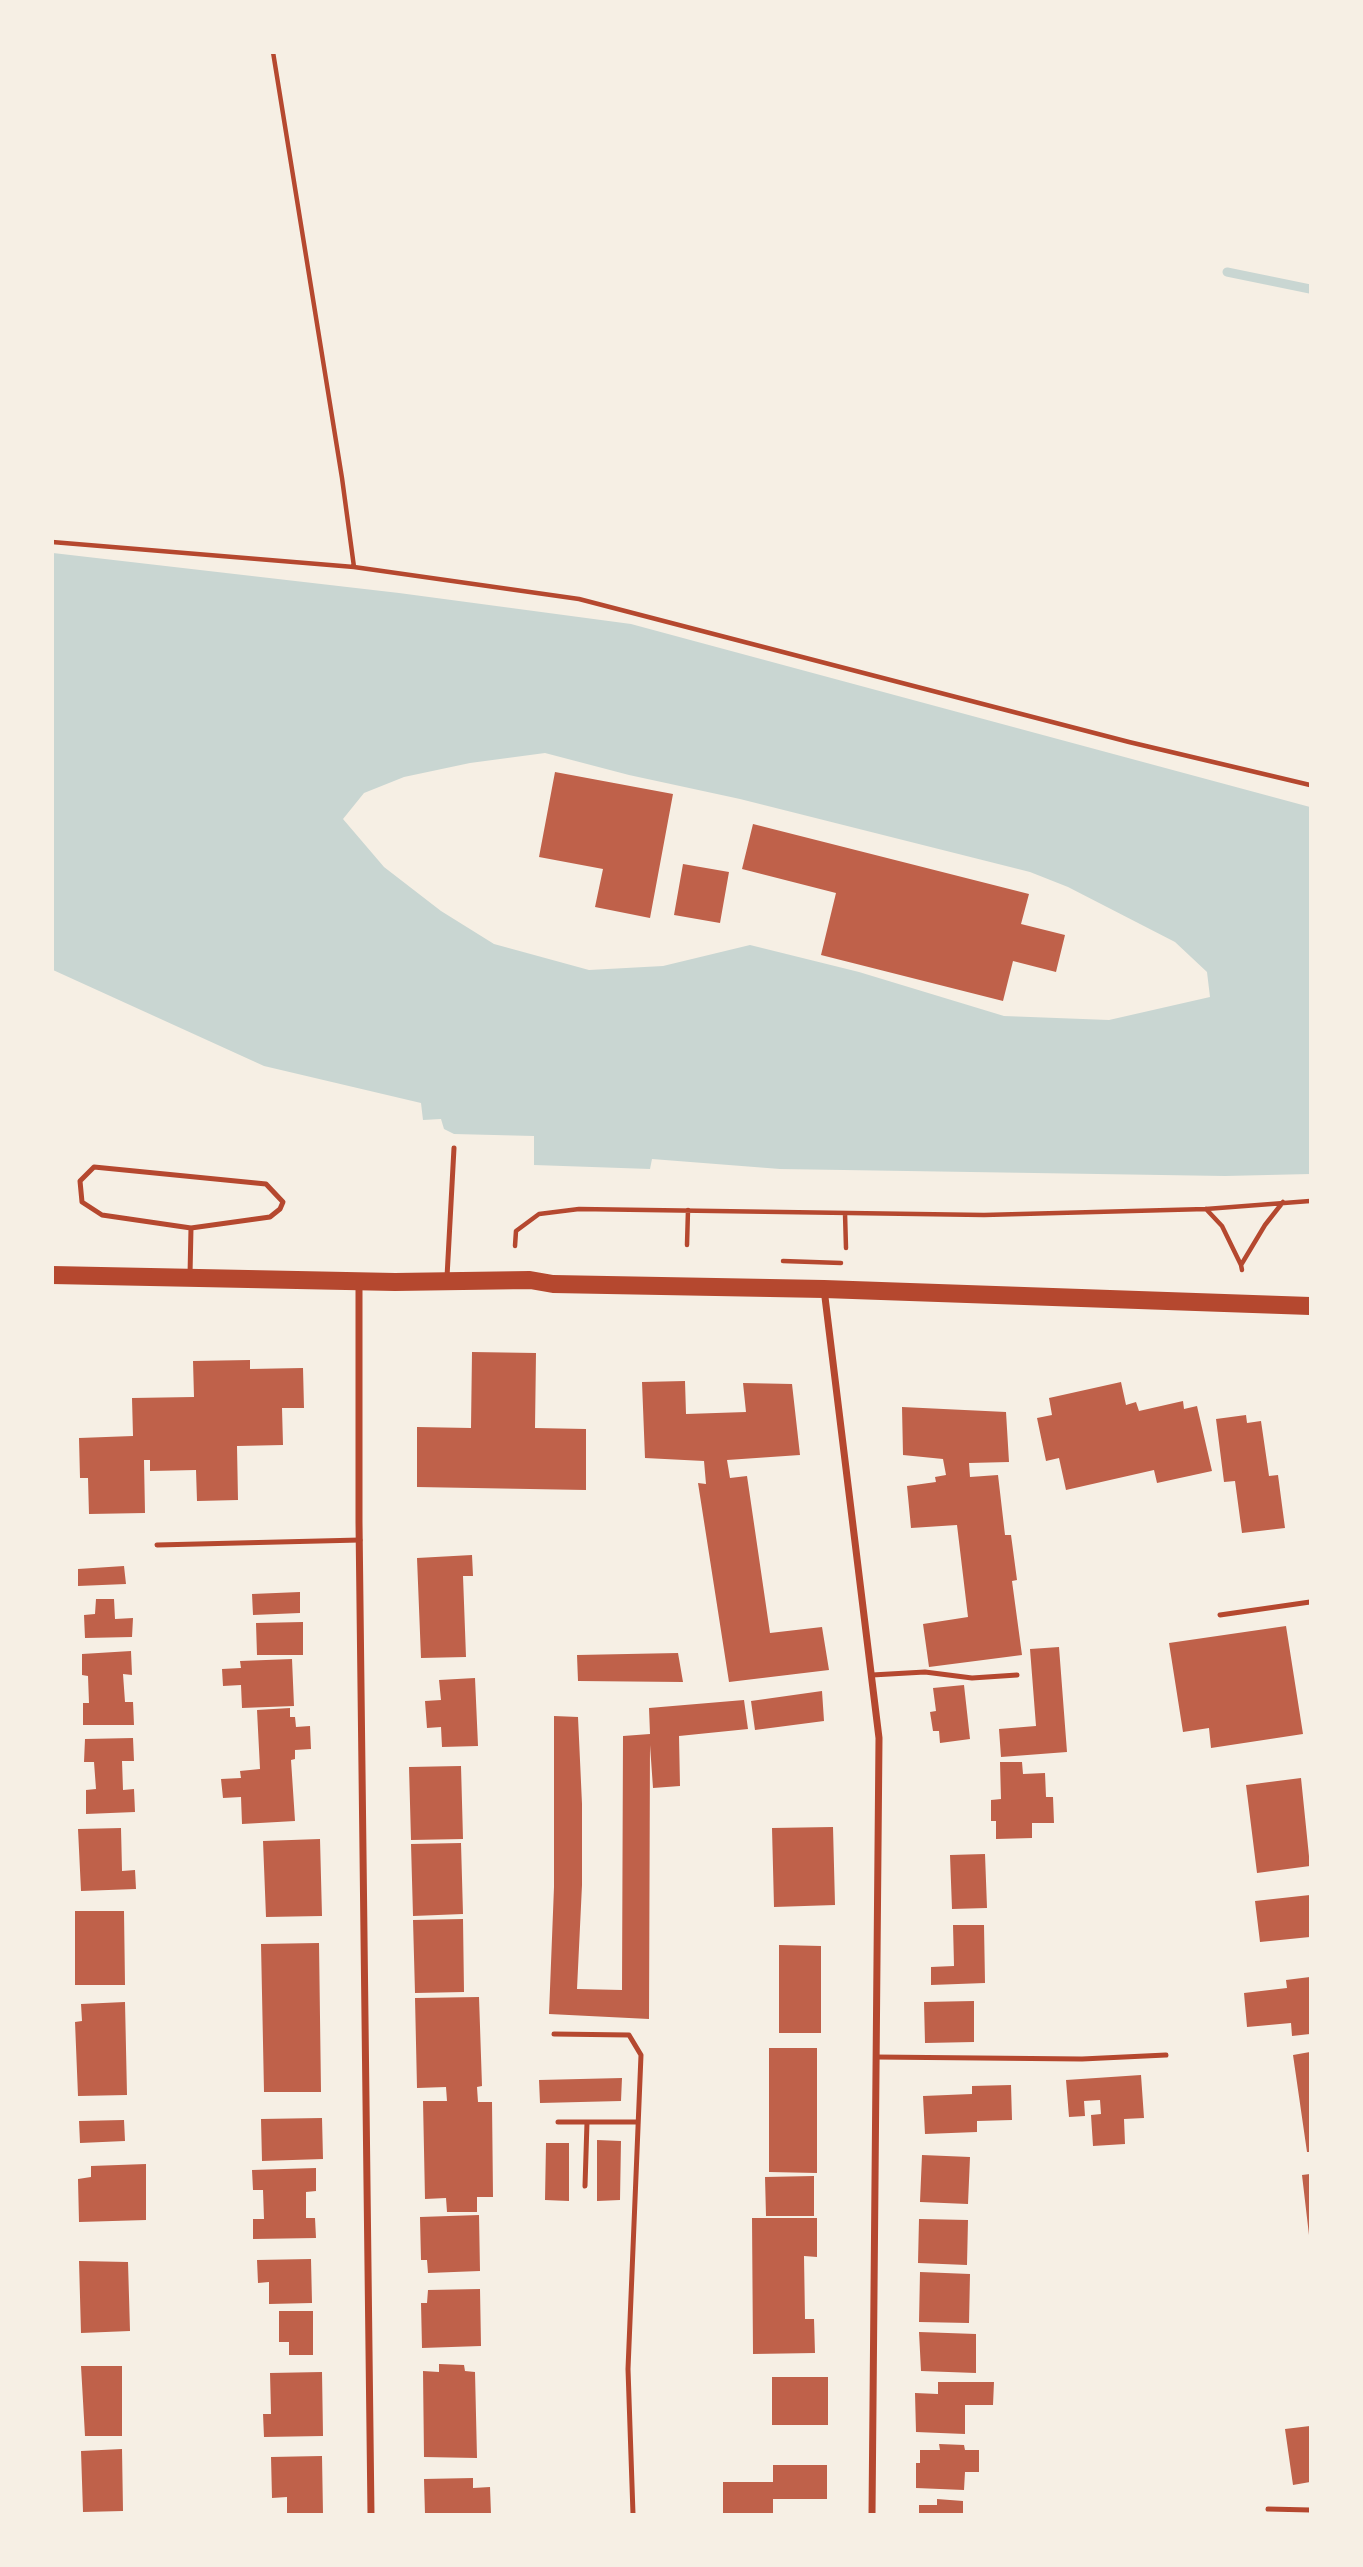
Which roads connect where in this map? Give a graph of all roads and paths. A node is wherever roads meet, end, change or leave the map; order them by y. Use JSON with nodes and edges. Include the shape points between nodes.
{"nodes":[{"id":1,"x":273,"y":52,"type":"edge"},
{"id":2,"x":52,"y":542,"type":"edge"},
{"id":3,"x":354,"y":567,"type":"junction"},
{"id":4,"x":1311,"y":785,"type":"edge"},
{"id":5,"x":454,"y":1148,"type":"dead end"},
{"id":6,"x":1311,"y":1201,"type":"edge"},
{"id":7,"x":1283,"y":1202,"type":"junction"},
{"id":8,"x":1206,"y":1209,"type":"junction"},
{"id":9,"x":688,"y":1210,"type":"junction"},
{"id":10,"x":845,"y":1213,"type":"junction"},
{"id":11,"x":191,"y":1227,"type":"junction"},
{"id":12,"x":687,"y":1245,"type":"dead end"},
{"id":13,"x":514,"y":1246,"type":"dead end"},
{"id":14,"x":846,"y":1248,"type":"dead end"},
{"id":15,"x":52,"y":1275,"type":"edge"},
{"id":16,"x":190,"y":1279,"type":"junction"},
{"id":17,"x":447,"y":1280,"type":"junction"},
{"id":18,"x":359,"y":1281,"type":"junction"},
{"id":19,"x":824,"y":1289,"type":"junction"},
{"id":20,"x":1311,"y":1306,"type":"edge"},
{"id":21,"x":360,"y":1540,"type":"junction"},
{"id":22,"x":157,"y":1545,"type":"dead end"},
{"id":23,"x":1311,"y":1602,"type":"edge"},
{"id":24,"x":1220,"y":1615,"type":"dead end"},
{"id":25,"x":872,"y":1675,"type":"junction"},
{"id":26,"x":1017,"y":1675,"type":"dead end"},
{"id":27,"x":554,"y":2034,"type":"dead end"},
{"id":28,"x":1166,"y":2055,"type":"dead end"},
{"id":29,"x":876,"y":2057,"type":"junction"},
{"id":30,"x":558,"y":2122,"type":"dead end"},
{"id":31,"x":587,"y":2122,"type":"junction"},
{"id":32,"x":638,"y":2122,"type":"junction"},
{"id":33,"x":585,"y":2186,"type":"dead end"},
{"id":34,"x":1268,"y":2509,"type":"dead end"},
{"id":35,"x":1311,"y":2510,"type":"edge"},
{"id":36,"x":371,"y":2515,"type":"edge"},
{"id":37,"x":634,"y":2515,"type":"edge"},
{"id":38,"x":872,"y":2515,"type":"edge"}],
"edges":[{"from":1,"to":3,"type":"path"},
{"from":2,"to":3,"type":"path"},
{"from":3,"to":4,"type":"path","via":[[579,599],[1115,739]]},
{"from":5,"to":17,"type":"lane"},
{"from":6,"to":7,"type":"path"},
{"from":7,"to":8,"type":"path"},
{"from":7,"to":8,"type":"path","via":[[1242,1268],[1222,1226]]},
{"from":8,"to":10,"type":"path","via":[[984,1215]]},
{"from":9,"to":10,"type":"path"},
{"from":9,"to":12,"type":"path"},
{"from":9,"to":13,"type":"path","via":[[579,1209],[539,1214],[516,1231]]},
{"from":10,"to":14,"type":"path"},
{"from":11,"to":11,"type":"lane","via":[[102,1215],[82,1202],[80,1181],[94,1167],[266,1184],[283,1202],[270,1217]]},
{"from":11,"to":16,"type":"lane"},
{"from":15,"to":16,"type":"main road"},
{"from":16,"to":18,"type":"main road"},
{"from":17,"to":18,"type":"main road"},
{"from":17,"to":19,"type":"main road"},
{"from":18,"to":21,"type":"street"},
{"from":19,"to":20,"type":"main road"},
{"from":19,"to":25,"type":"street"},
{"from":21,"to":22,"type":"lane"},
{"from":21,"to":36,"type":"street"},
{"from":23,"to":24,"type":"lane"},
{"from":25,"to":26,"type":"lane"},
{"from":25,"to":29,"type":"street","via":[[879,1738]]},
{"from":27,"to":32,"type":"lane","via":[[629,2035],[641,2055]]},
{"from":28,"to":29,"type":"lane"},
{"from":29,"to":38,"type":"street"},
{"from":30,"to":31,"type":"lane"},
{"from":31,"to":32,"type":"lane"},
{"from":31,"to":33,"type":"lane"},
{"from":32,"to":37,"type":"lane","via":[[628,2369]]},
{"from":34,"to":35,"type":"lane"}]}
